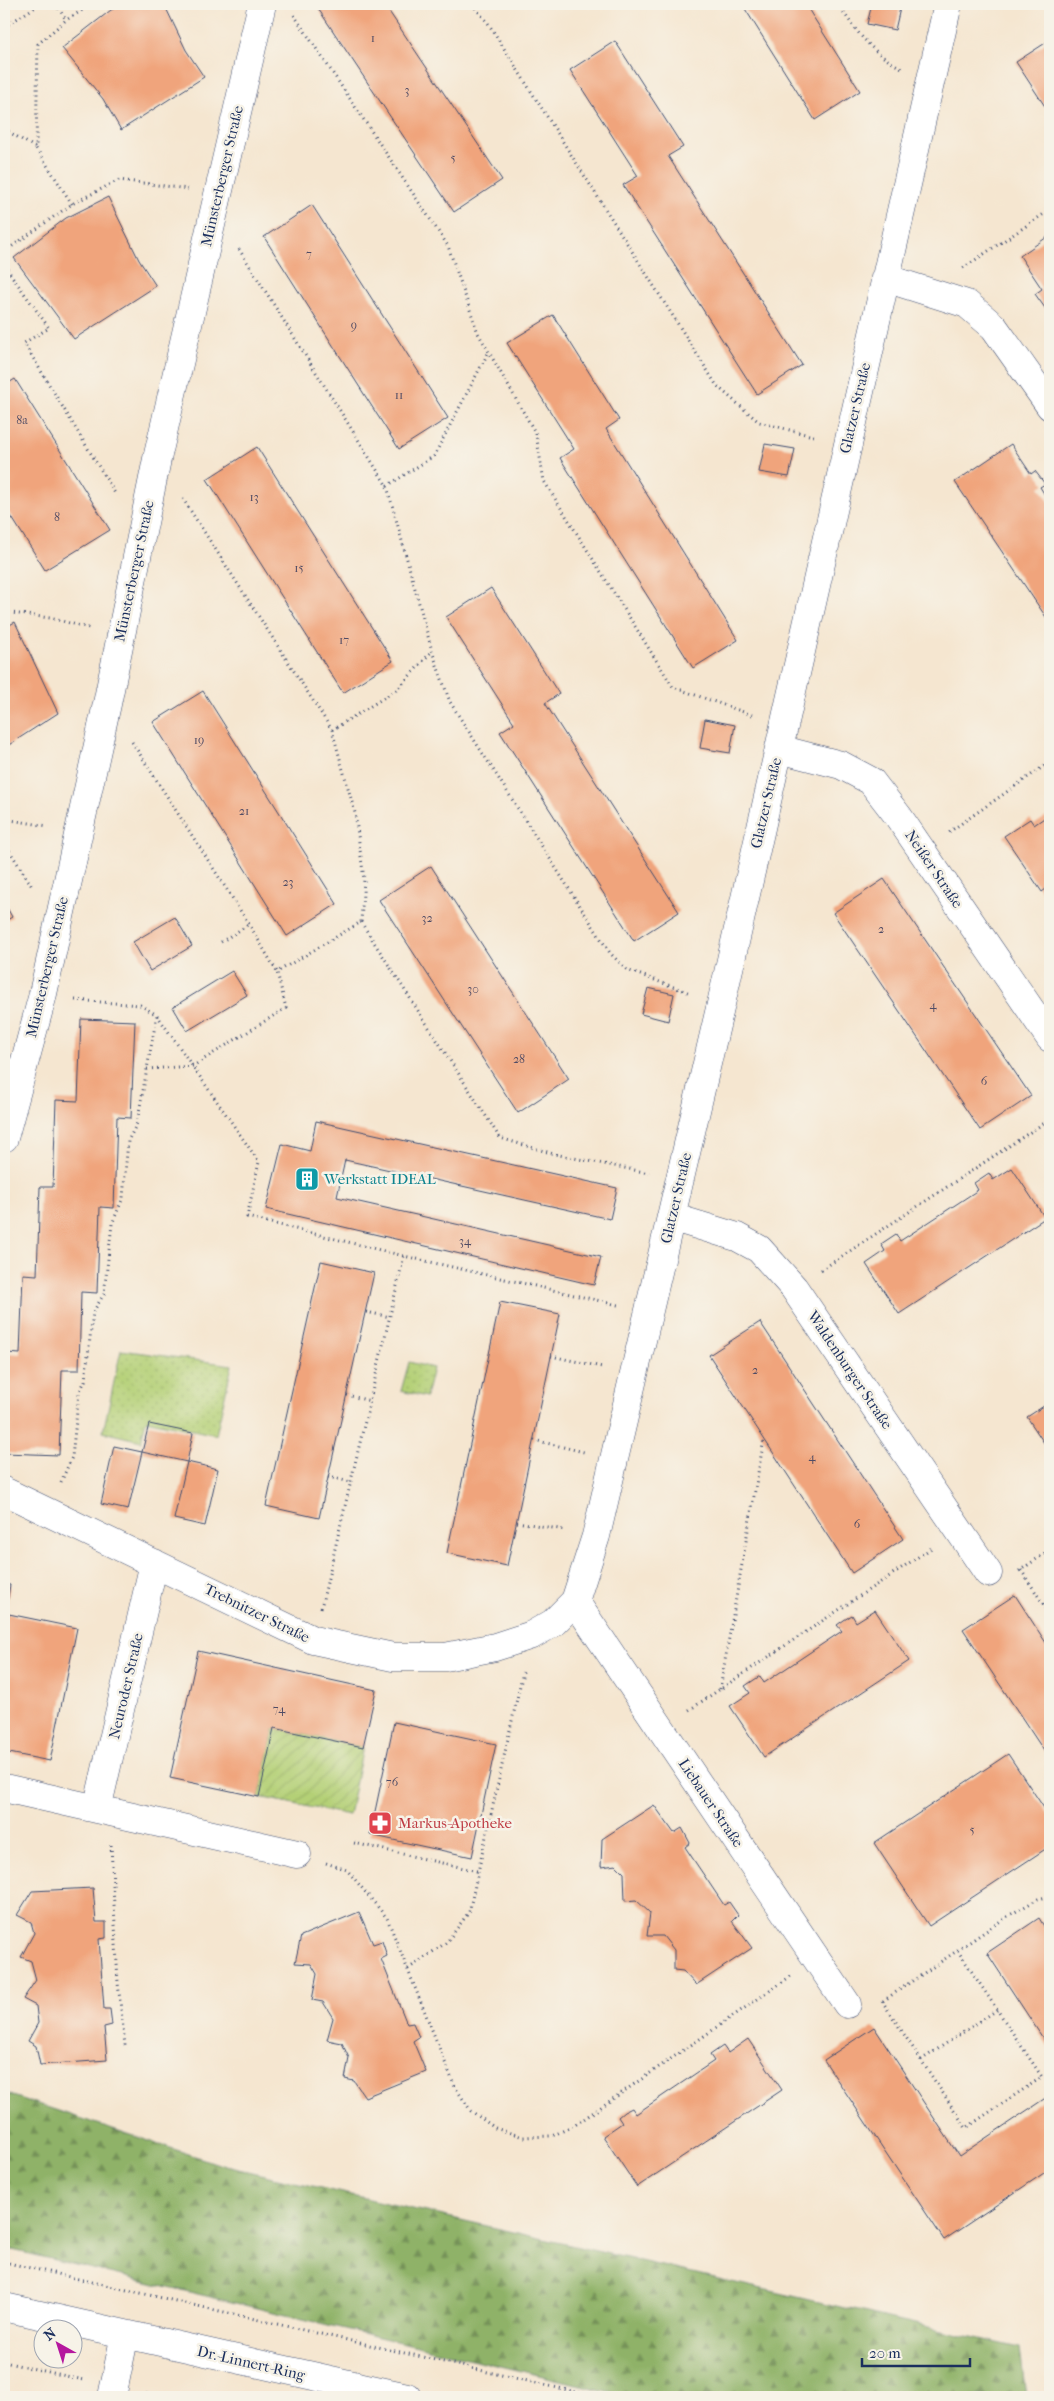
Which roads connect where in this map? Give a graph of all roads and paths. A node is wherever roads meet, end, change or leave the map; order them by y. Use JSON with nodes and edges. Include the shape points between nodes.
{"nodes":[{"id":1,"x":40,"y":4,"type":"edge"},
{"id":2,"x":56,"y":4,"type":"edge"},
{"id":3,"x":94,"y":4,"type":"edge"},
{"id":4,"x":262,"y":4,"type":"edge"},
{"id":5,"x":472,"y":4,"type":"edge"},
{"id":6,"x":838,"y":4,"type":"edge"},
{"id":7,"x":948,"y":4,"type":"edge"},
{"id":8,"x":292,"y":12,"type":"dead end"},
{"id":9,"x":66,"y":20,"type":"junction"},
{"id":10,"x":4,"y":27,"type":"edge"},
{"id":11,"x":929,"y":81,"type":"junction"},
{"id":12,"x":4,"y":129,"type":"edge"},
{"id":13,"x":36,"y":148,"type":"junction"},
{"id":14,"x":72,"y":204,"type":"junction"},
{"id":15,"x":214,"y":210,"type":"junction"},
{"id":16,"x":1050,"y":210,"type":"edge"},
{"id":17,"x":4,"y":252,"type":"edge"},
{"id":18,"x":4,"y":266,"type":"edge"},
{"id":19,"x":885,"y":278,"type":"junction"},
{"id":20,"x":929,"y":291,"type":"junction"},
{"id":21,"x":489,"y":350,"type":"junction"},
{"id":22,"x":1050,"y":406,"type":"edge"},
{"id":23,"x":846,"y":447,"type":"junction"},
{"id":24,"x":157,"y":459,"type":"junction"},
{"id":25,"x":387,"y":486,"type":"junction"},
{"id":26,"x":141,"y":536,"type":"junction"},
{"id":27,"x":4,"y":612,"type":"edge"},
{"id":28,"x":120,"y":637,"type":"junction"},
{"id":29,"x":432,"y":652,"type":"junction"},
{"id":30,"x":107,"y":704,"type":"junction"},
{"id":31,"x":332,"y":730,"type":"junction"},
{"id":32,"x":781,"y":737,"type":"junction"},
{"id":33,"x":1050,"y":762,"type":"edge"},
{"id":34,"x":4,"y":819,"type":"edge"},
{"id":35,"x":78,"y":832,"type":"junction"},
{"id":36,"x":4,"y":842,"type":"edge"},
{"id":37,"x":921,"y":851,"type":"junction"},
{"id":38,"x":361,"y":922,"type":"junction"},
{"id":39,"x":249,"y":924,"type":"junction"},
{"id":40,"x":57,"y":927,"type":"junction"},
{"id":41,"x":221,"y":942,"type":"dead end"},
{"id":42,"x":277,"y":972,"type":"junction"},
{"id":43,"x":42,"y":998,"type":"junction"},
{"id":44,"x":721,"y":1004,"type":"junction"},
{"id":45,"x":157,"y":1014,"type":"junction"},
{"id":46,"x":1050,"y":1038,"type":"edge"},
{"id":47,"x":193,"y":1066,"type":"junction"},
{"id":48,"x":147,"y":1069,"type":"junction"},
{"id":49,"x":1050,"y":1119,"type":"edge"},
{"id":50,"x":4,"y":1138,"type":"edge"},
{"id":51,"x":680,"y":1180,"type":"junction"},
{"id":52,"x":671,"y":1217,"type":"junction"},
{"id":53,"x":404,"y":1256,"type":"junction"},
{"id":54,"x":794,"y":1288,"type":"junction"},
{"id":55,"x":366,"y":1312,"type":"dead end"},
{"id":56,"x":649,"y":1313,"type":"junction"},
{"id":57,"x":390,"y":1317,"type":"junction"},
{"id":58,"x":551,"y":1356,"type":"dead end"},
{"id":59,"x":634,"y":1375,"type":"junction"},
{"id":60,"x":347,"y":1395,"type":"dead end"},
{"id":61,"x":370,"y":1401,"type":"junction"},
{"id":62,"x":764,"y":1439,"type":"dead end"},
{"id":63,"x":534,"y":1440,"type":"dead end"},
{"id":64,"x":614,"y":1459,"type":"junction"},
{"id":65,"x":328,"y":1477,"type":"dead end"},
{"id":66,"x":351,"y":1482,"type":"junction"},
{"id":67,"x":4,"y":1491,"type":"edge"},
{"id":68,"x":48,"y":1512,"type":"junction"},
{"id":69,"x":516,"y":1522,"type":"dead end"},
{"id":70,"x":958,"y":1529,"type":"junction"},
{"id":71,"x":596,"y":1536,"type":"junction"},
{"id":72,"x":154,"y":1563,"type":"junction"},
{"id":73,"x":1020,"y":1570,"type":"dead end"},
{"id":74,"x":988,"y":1573,"type":"dead end"},
{"id":75,"x":575,"y":1601,"type":"junction"},
{"id":76,"x":1050,"y":1614,"type":"edge"},
{"id":77,"x":532,"y":1635,"type":"junction"},
{"id":78,"x":313,"y":1640,"type":"junction"},
{"id":79,"x":720,"y":1690,"type":"junction"},
{"id":80,"x":661,"y":1728,"type":"junction"},
{"id":81,"x":4,"y":1788,"type":"edge"},
{"id":82,"x":103,"y":1810,"type":"junction"},
{"id":83,"x":354,"y":1843,"type":"dead end"},
{"id":84,"x":297,"y":1854,"type":"joint"},
{"id":85,"x":477,"y":1872,"type":"junction"},
{"id":86,"x":1050,"y":1896,"type":"edge"},
{"id":87,"x":958,"y":1951,"type":"junction"},
{"id":88,"x":816,"y":1959,"type":"junction"},
{"id":89,"x":408,"y":1969,"type":"junction"},
{"id":90,"x":882,"y":2001,"type":"junction"},
{"id":91,"x":847,"y":2004,"type":"joint"},
{"id":92,"x":997,"y":2010,"type":"junction"},
{"id":93,"x":125,"y":2045,"type":"dead end"},
{"id":94,"x":922,"y":2060,"type":"junction"},
{"id":95,"x":4,"y":2262,"type":"edge"},
{"id":96,"x":4,"y":2307,"type":"edge"},
{"id":97,"x":125,"y":2334,"type":"junction"},
{"id":98,"x":112,"y":2397,"type":"edge"},
{"id":99,"x":407,"y":2397,"type":"edge"},
{"id":100,"x":598,"y":2397,"type":"edge"}],
"edges":[{"from":1,"to":10,"type":"path"},
{"from":2,"to":9,"type":"path"},
{"from":3,"to":9,"type":"path"},
{"from":4,"to":15,"type":"street","name":"Münsterberger Straße"},
{"from":5,"to":23,"type":"path","via":[[494,32],[717,386],[759,422]]},
{"from":6,"to":11,"type":"path","via":[[868,47]]},
{"from":7,"to":11,"type":"street","name":"Glatzer Straße"},
{"from":8,"to":21,"type":"path","via":[[448,246],[478,333]]},
{"from":9,"to":13,"type":"path","via":[[38,44]]},
{"from":11,"to":19,"type":"street","name":"Glatzer Straße"},
{"from":12,"to":13,"type":"path"},
{"from":13,"to":14,"type":"path"},
{"from":14,"to":15,"type":"path","via":[[119,180],[202,190]]},
{"from":14,"to":17,"type":"path"},
{"from":15,"to":24,"type":"street","name":"Münsterberger Straße"},
{"from":15,"to":25,"type":"path"},
{"from":16,"to":20,"type":"path"},
{"from":18,"to":26,"type":"path","via":[[49,328],[24,343]]},
{"from":19,"to":20,"type":"street"},
{"from":19,"to":23,"type":"street","name":"Glatzer Straße"},
{"from":20,"to":22,"type":"street","via":[[967,304],[994,327]]},
{"from":21,"to":25,"type":"path","via":[[434,456]]},
{"from":21,"to":32,"type":"path","via":[[536,434],[544,481],[673,686]]},
{"from":23,"to":32,"type":"street","name":"Glatzer Straße"},
{"from":24,"to":26,"type":"street","name":"Münsterberger Straße"},
{"from":24,"to":31,"type":"path"},
{"from":25,"to":29,"type":"path"},
{"from":26,"to":28,"type":"street","name":"Münsterberger Straße"},
{"from":27,"to":28,"type":"path","via":[[50,618]]},
{"from":28,"to":30,"type":"street","name":"Münsterberger Straße"},
{"from":29,"to":31,"type":"path","via":[[398,689]]},
{"from":29,"to":44,"type":"path","via":[[450,702],[610,953],[627,970]]},
{"from":30,"to":35,"type":"street","name":"Münsterberger Straße"},
{"from":30,"to":39,"type":"path"},
{"from":31,"to":38,"type":"path","via":[[355,813],[364,879]]},
{"from":32,"to":37,"type":"street","name":"Neißer Straße","via":[[871,781]]},
{"from":32,"to":44,"type":"street","name":"Glatzer Straße"},
{"from":33,"to":37,"type":"path"},
{"from":34,"to":35,"type":"path"},
{"from":35,"to":40,"type":"street","name":"Münsterberger Straße"},
{"from":36,"to":40,"type":"path"},
{"from":37,"to":46,"type":"street","name":"Neißer Straße"},
{"from":38,"to":42,"type":"path"},
{"from":38,"to":51,"type":"path","via":[[500,1138],[554,1154]]},
{"from":39,"to":41,"type":"path"},
{"from":39,"to":42,"type":"path"},
{"from":40,"to":43,"type":"street","name":"Münsterberger Straße"},
{"from":42,"to":47,"type":"path","via":[[286,1008]]},
{"from":43,"to":45,"type":"path","via":[[140,1005]]},
{"from":43,"to":50,"type":"street","name":"Münsterberger Straße"},
{"from":44,"to":51,"type":"street","name":"Glatzer Straße"},
{"from":45,"to":47,"type":"path"},
{"from":45,"to":48,"type":"path"},
{"from":47,"to":48,"type":"path"},
{"from":47,"to":53,"type":"path","via":[[259,1162],[247,1217]]},
{"from":48,"to":68,"type":"path","via":[[137,1123],[128,1142],[123,1198],[112,1224],[104,1294],[94,1312],[85,1381],[79,1393],[72,1457]]},
{"from":49,"to":54,"type":"path"},
{"from":51,"to":52,"type":"street","name":"Glatzer Straße"},
{"from":52,"to":54,"type":"street","name":"Waldenburger Straße","via":[[737,1237],[759,1248]]},
{"from":52,"to":56,"type":"street","name":"Glatzer Straße"},
{"from":53,"to":56,"type":"path"},
{"from":53,"to":57,"type":"path"},
{"from":54,"to":70,"type":"street","name":"Waldenburger Straße"},
{"from":55,"to":57,"type":"path"},
{"from":56,"to":59,"type":"street","name":"Glatzer Straße"},
{"from":57,"to":61,"type":"path"},
{"from":58,"to":59,"type":"path"},
{"from":59,"to":64,"type":"street","name":"Glatzer Straße"},
{"from":60,"to":61,"type":"path"},
{"from":61,"to":66,"type":"path"},
{"from":62,"to":79,"type":"path"},
{"from":63,"to":64,"type":"path"},
{"from":64,"to":71,"type":"street","name":"Glatzer Straße"},
{"from":65,"to":66,"type":"path"},
{"from":66,"to":78,"type":"path"},
{"from":67,"to":68,"type":"street","name":"Trebnitzer Straße"},
{"from":68,"to":72,"type":"street","name":"Trebnitzer Straße"},
{"from":69,"to":71,"type":"path"},
{"from":70,"to":74,"type":"street","name":"Waldenburger Straße"},
{"from":70,"to":79,"type":"path"},
{"from":71,"to":75,"type":"street","name":"Glatzer Straße"},
{"from":72,"to":78,"type":"street","name":"Trebnitzer Straße"},
{"from":72,"to":82,"type":"street","name":"Neuroder Straße"},
{"from":73,"to":76,"type":"path"},
{"from":75,"to":77,"type":"street","name":"Trebnitzer Straße","via":[[554,1623]]},
{"from":75,"to":80,"type":"street","name":"Liebauer Straße"},
{"from":77,"to":78,"type":"street","name":"Trebnitzer Straße","via":[[495,1647],[445,1657],[394,1657]]},
{"from":77,"to":85,"type":"path"},
{"from":79,"to":80,"type":"path"},
{"from":80,"to":88,"type":"street","name":"Liebauer Straße"},
{"from":81,"to":82,"type":"street"},
{"from":82,"to":84,"type":"street"},
{"from":82,"to":93,"type":"path"},
{"from":83,"to":85,"type":"path"},
{"from":84,"to":89,"type":"path","via":[[347,1870],[387,1918]]},
{"from":85,"to":89,"type":"path","via":[[469,1912],[447,1942]]},
{"from":86,"to":87,"type":"path","via":[[1008,1916]]},
{"from":87,"to":90,"type":"path"},
{"from":87,"to":92,"type":"path"},
{"from":88,"to":89,"type":"path","via":[[575,2125],[552,2136],[523,2137],[495,2128],[471,2111],[455,2087]]},
{"from":88,"to":91,"type":"street","name":"Liebauer Straße"},
{"from":90,"to":91,"type":"path","via":[[856,2018]]},
{"from":90,"to":94,"type":"path"},
{"from":92,"to":94,"type":"path"},
{"from":92,"to":94,"type":"path","via":[[1042,2077],[966,2128]]},
{"from":95,"to":100,"type":"path"},
{"from":96,"to":97,"type":"street","name":"Dr.-Linnert-Ring"},
{"from":97,"to":98,"type":"street"},
{"from":97,"to":99,"type":"street","name":"Dr.-Linnert-Ring"}]}
